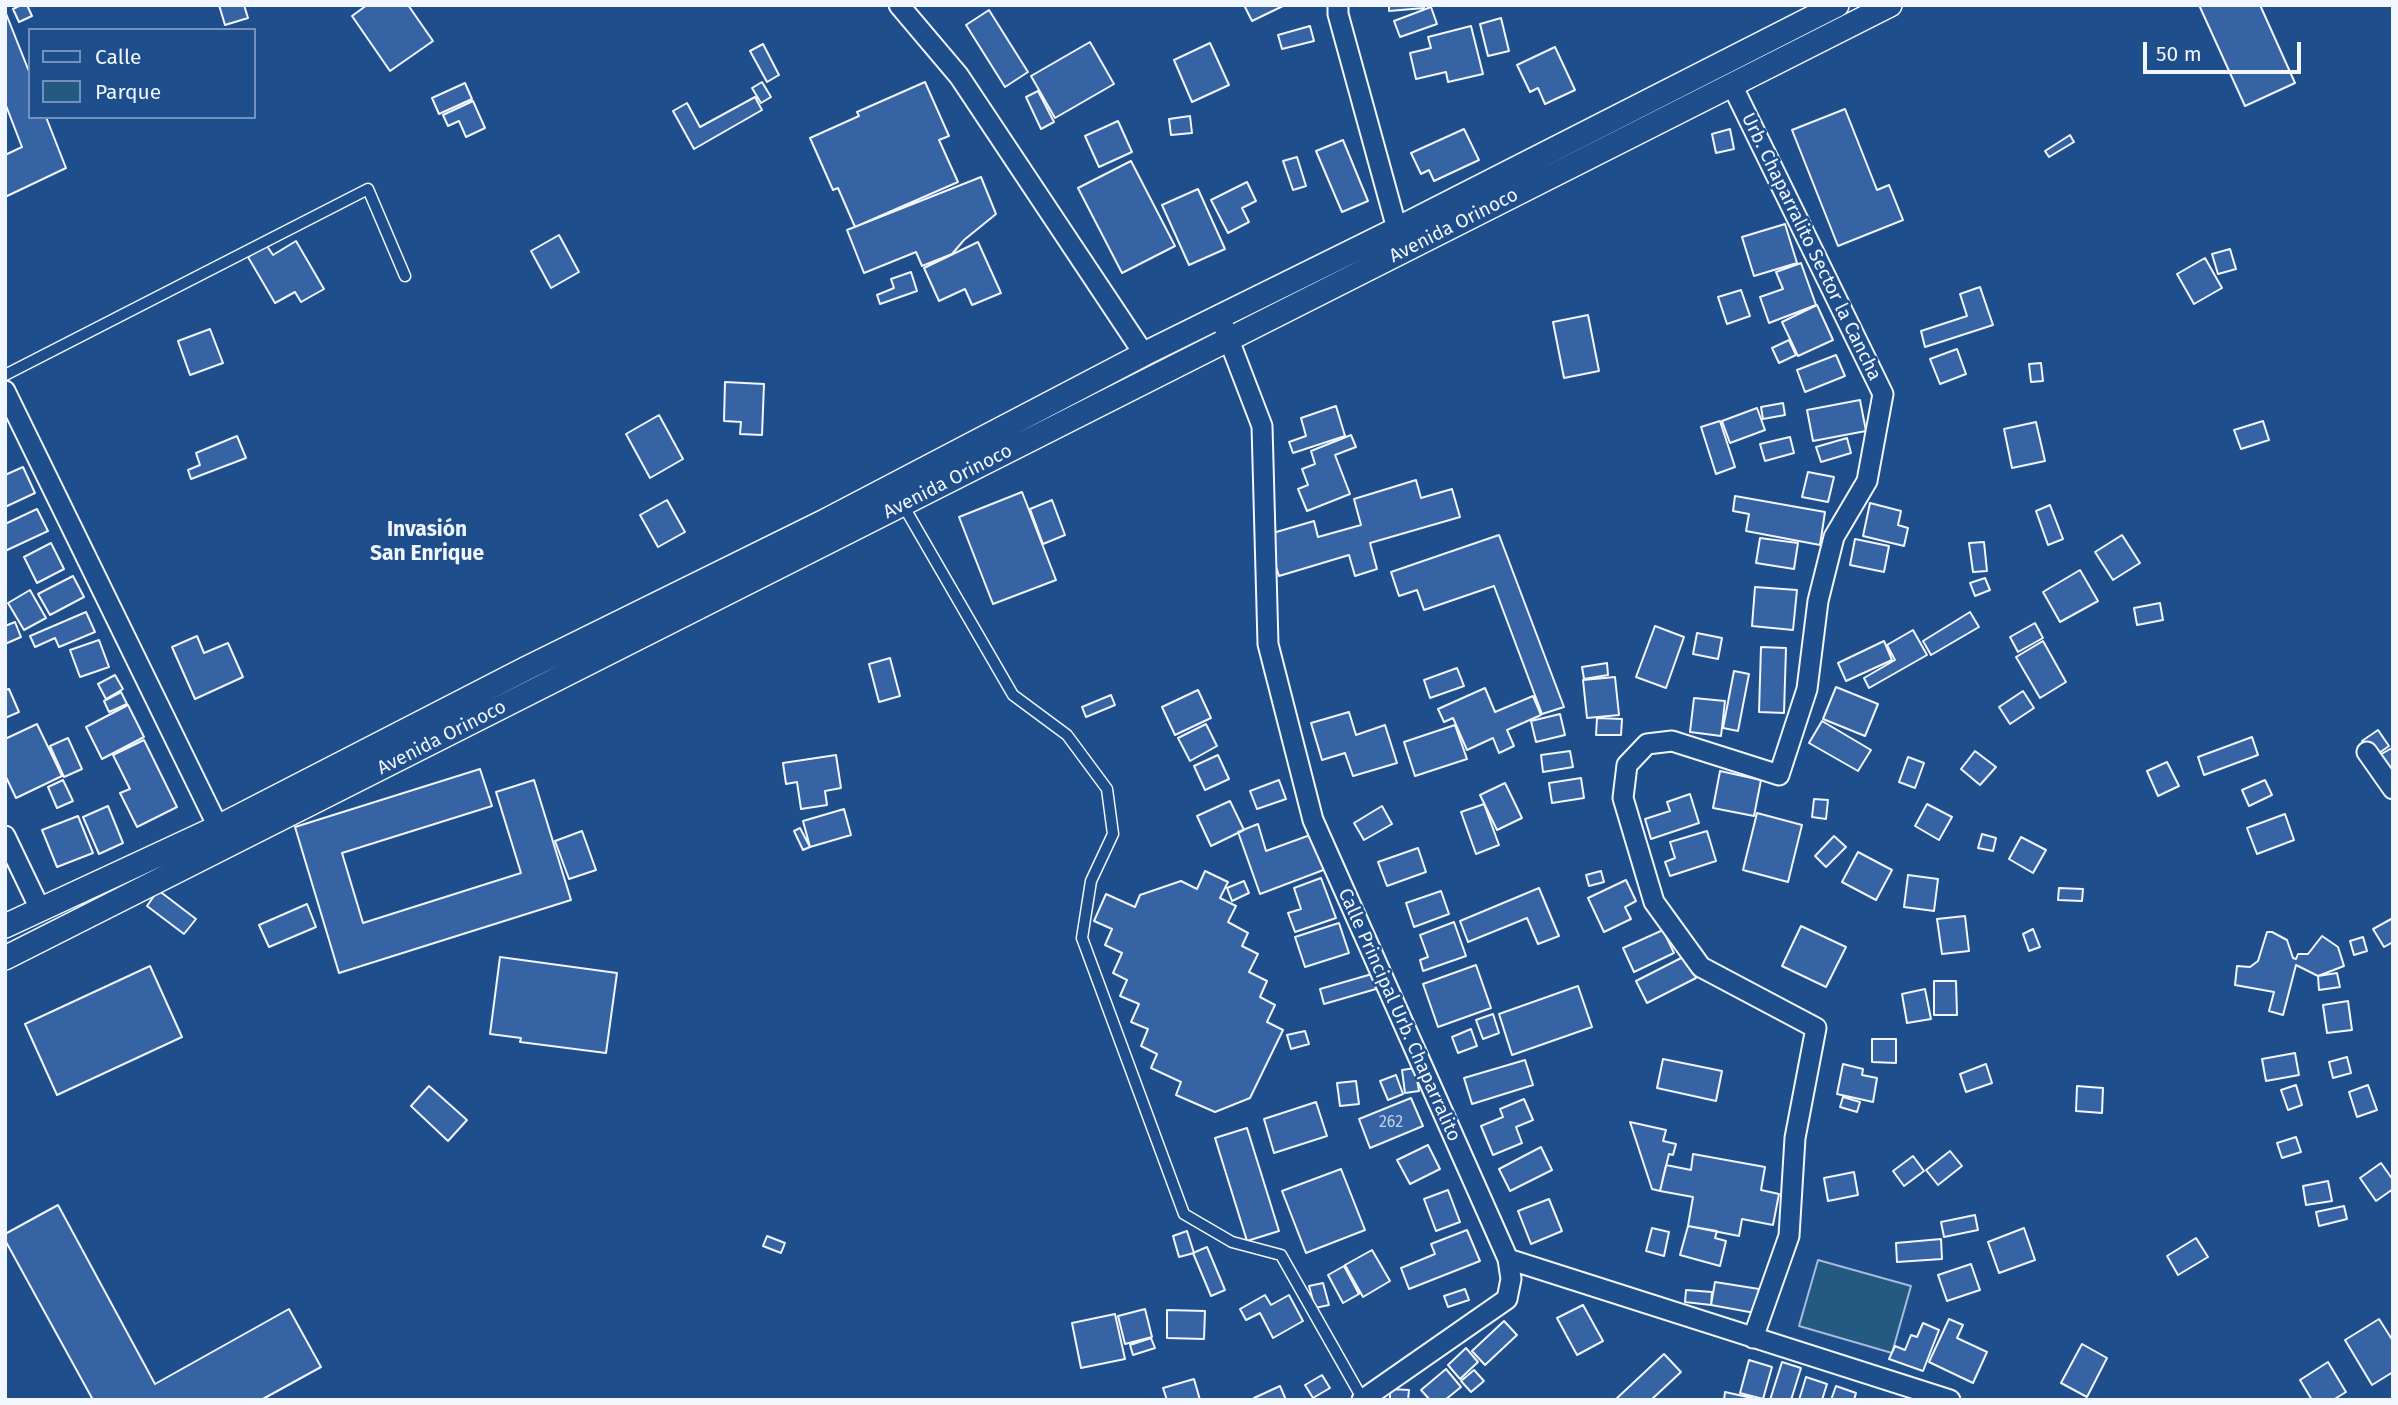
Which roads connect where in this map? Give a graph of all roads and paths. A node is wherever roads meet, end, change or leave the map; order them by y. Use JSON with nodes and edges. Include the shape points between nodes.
{"nodes":[{"id":1,"x":899,"y":5,"type":"edge"},
{"id":2,"x":1338,"y":5,"type":"edge"},
{"id":3,"x":1837,"y":5,"type":"edge"},
{"id":4,"x":1890,"y":5,"type":"edge"},
{"id":5,"x":1732,"y":85,"type":"junction"},
{"id":6,"x":1397,"y":229,"type":"junction"},
{"id":7,"x":405,"y":276,"type":"dead end"},
{"id":8,"x":1219,"y":317,"type":"junction"},
{"id":9,"x":1230,"y":339,"type":"junction"},
{"id":10,"x":1143,"y":354,"type":"junction"},
{"id":11,"x":5,"y":375,"type":"edge"},
{"id":12,"x":5,"y":391,"type":"edge"},
{"id":13,"x":903,"y":505,"type":"junction"},
{"id":14,"x":2367,"y":752,"type":"dead end"},
{"id":15,"x":2393,"y":789,"type":"edge"},
{"id":16,"x":5,"y":836,"type":"edge"},
{"id":17,"x":222,"y":837,"type":"junction"},
{"id":18,"x":40,"y":909,"type":"junction"},
{"id":19,"x":5,"y":926,"type":"edge"},
{"id":20,"x":5,"y":958,"type":"edge"},
{"id":21,"x":1508,"y":1259,"type":"junction"},
{"id":22,"x":1754,"y":1338,"type":"junction"},
{"id":23,"x":1362,"y":1399,"type":"edge"},
{"id":24,"x":1944,"y":1399,"type":"edge"}],
"edges":[{"from":1,"to":10,"type":"street","via":[[959,76]]},
{"from":2,"to":6,"type":"street"},
{"from":3,"to":6,"type":"street","name":"Avenida Orinoco"},
{"from":4,"to":5,"type":"street","name":"Avenida Orinoco"},
{"from":5,"to":9,"type":"street","name":"Avenida Orinoco"},
{"from":5,"to":22,"type":"street","name":"Urb. Chaparralito Sector la Cancha","via":[[1883,394],[1867,481],[1834,537],[1818,601],[1807,689],[1779,775],[1672,741],[1647,744],[1627,765],[1623,797],[1654,902],[1701,967],[1816,1028],[1795,1138],[1789,1236]]},
{"from":6,"to":8,"type":"street","name":"Avenida Orinoco"},
{"from":7,"to":11,"type":"lane","via":[[368,188]]},
{"from":8,"to":9,"type":"street","name":"Calle Principal Urb. Chaparralito"},
{"from":8,"to":10,"type":"street","name":"Avenida Orinoco"},
{"from":9,"to":13,"type":"street","name":"Avenida Orinoco"},
{"from":9,"to":21,"type":"street","name":"Calle Principal Urb. Chaparralito","via":[[1262,426],[1268,644],[1313,820]]},
{"from":10,"to":17,"type":"street","name":"Avenida Orinoco","via":[[513,676]]},
{"from":12,"to":17,"type":"street"},
{"from":13,"to":17,"type":"street","name":"Avenida Orinoco"},
{"from":13,"to":23,"type":"lane","via":[[1013,695],[1067,734],[1107,789],[1113,834],[1091,881],[1082,938],[1184,1214],[1232,1242],[1281,1255]]},
{"from":14,"to":15,"type":"street"},
{"from":16,"to":18,"type":"street"},
{"from":17,"to":18,"type":"street","name":"Avenida Orinoco"},
{"from":17,"to":20,"type":"street","name":"Avenida Orinoco"},
{"from":18,"to":19,"type":"street","name":"Avenida Orinoco"},
{"from":21,"to":22,"type":"street"},
{"from":21,"to":23,"type":"street","via":[[1507,1299]]},
{"from":22,"to":24,"type":"street"}]}
